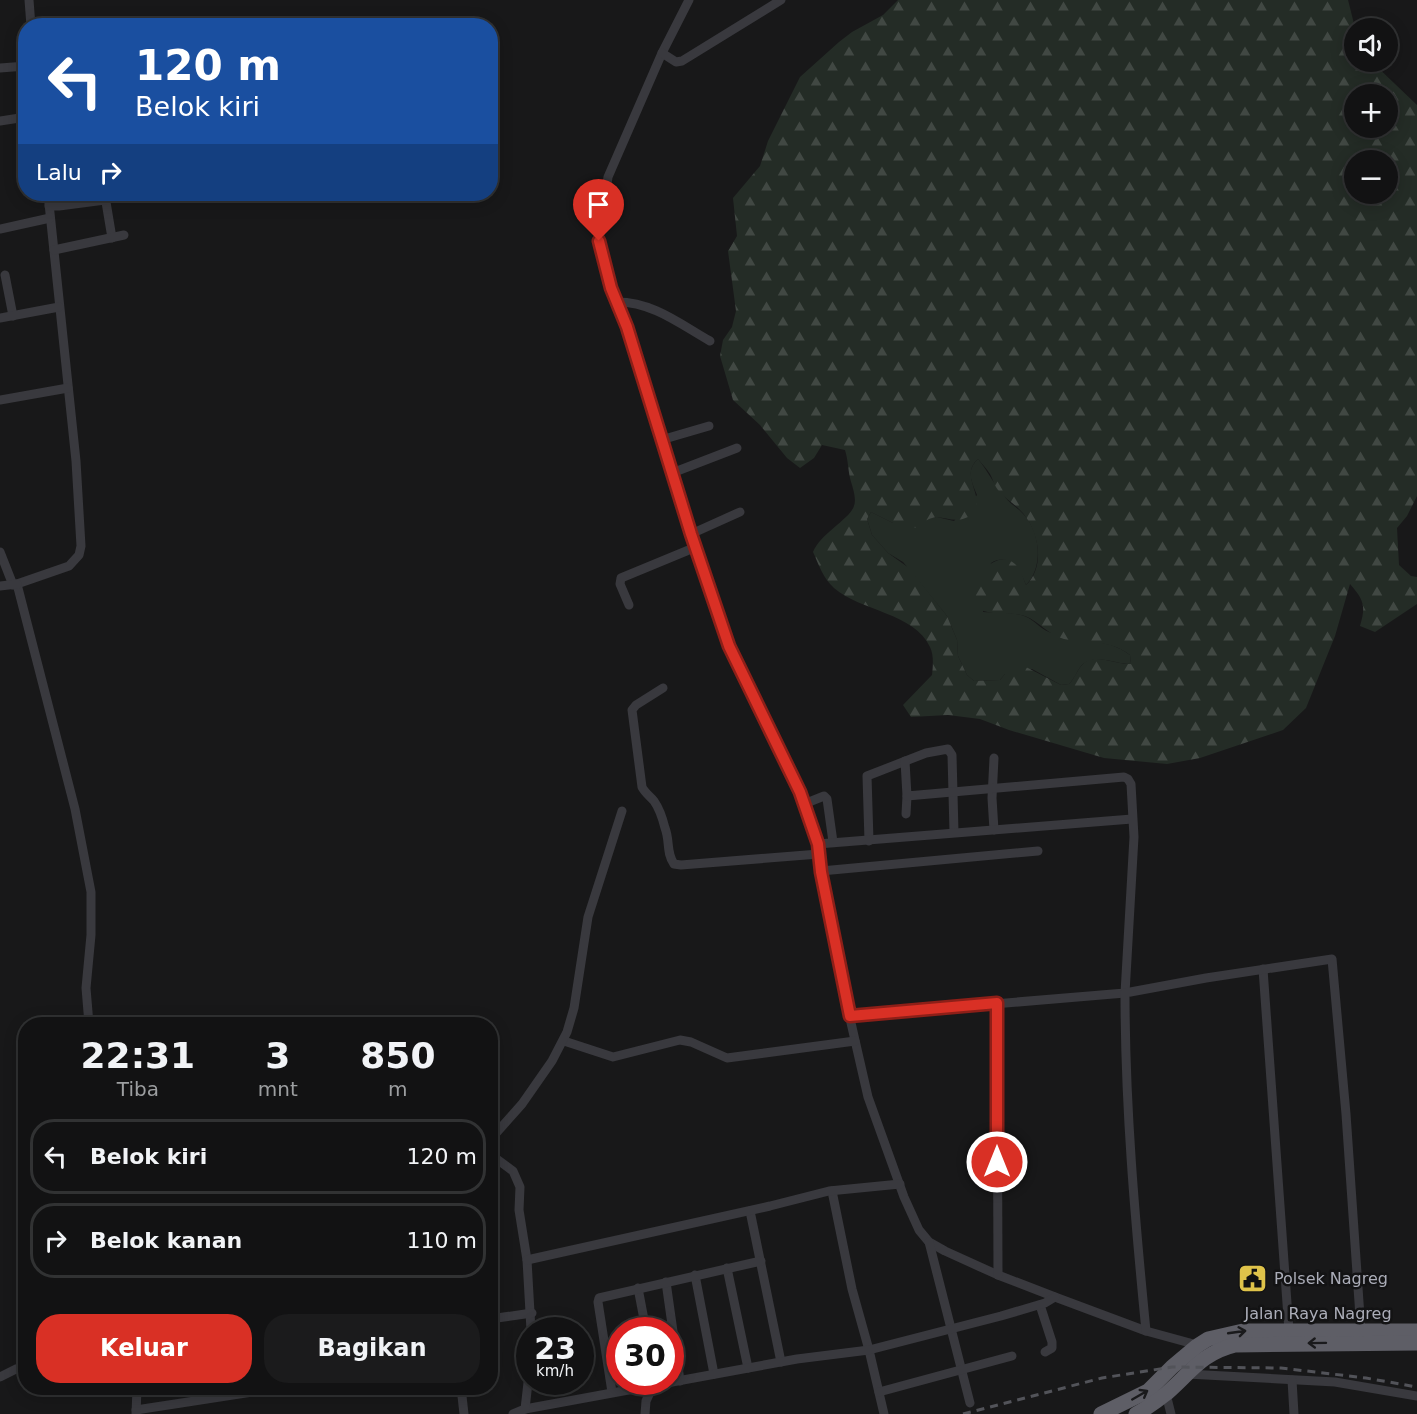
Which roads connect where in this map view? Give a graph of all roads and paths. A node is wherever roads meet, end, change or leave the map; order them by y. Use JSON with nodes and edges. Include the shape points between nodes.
{"nodes":[{"id":1,"x":29,"y":0,"type":"edge"},
{"id":2,"x":689,"y":0,"type":"edge"},
{"id":3,"x":781,"y":0,"type":"edge"},
{"id":4,"x":30,"y":18,"type":"edge"},
{"id":5,"x":662,"y":53,"type":"junction"},
{"id":6,"x":18,"y":67,"type":"edge"},
{"id":7,"x":0,"y":68,"type":"edge"},
{"id":8,"x":18,"y":118,"type":"edge"},
{"id":9,"x":0,"y":121,"type":"edge"},
{"id":10,"x":49,"y":201,"type":"edge"},
{"id":11,"x":85,"y":201,"type":"edge"},
{"id":12,"x":106,"y":201,"type":"edge"},
{"id":13,"x":49,"y":206,"type":"junction"},
{"id":14,"x":50,"y":218,"type":"junction"},
{"id":15,"x":0,"y":229,"type":"edge"},
{"id":16,"x":124,"y":235,"type":"dead end"},
{"id":17,"x":112,"y":238,"type":"junction"},
{"id":18,"x":54,"y":250,"type":"junction"},
{"id":19,"x":5,"y":275,"type":"dead end"},
{"id":20,"x":617,"y":302,"type":"junction"},
{"id":21,"x":59,"y":307,"type":"junction"},
{"id":22,"x":13,"y":316,"type":"junction"},
{"id":23,"x":0,"y":318,"type":"edge"},
{"id":24,"x":710,"y":341,"type":"dead end"},
{"id":25,"x":68,"y":388,"type":"junction"},
{"id":26,"x":0,"y":400,"type":"edge"},
{"id":27,"x":709,"y":426,"type":"dead end"},
{"id":28,"x":661,"y":440,"type":"junction"},
{"id":29,"x":737,"y":448,"type":"dead end"},
{"id":30,"x":672,"y":473,"type":"junction"},
{"id":31,"x":741,"y":512,"type":"dead end"},
{"id":32,"x":691,"y":534,"type":"junction"},
{"id":33,"x":696,"y":547,"type":"junction"},
{"id":34,"x":0,"y":552,"type":"edge"},
{"id":35,"x":15,"y":584,"type":"junction"},
{"id":36,"x":0,"y":586,"type":"edge"},
{"id":37,"x":629,"y":605,"type":"dead end"},
{"id":38,"x":663,"y":688,"type":"dead end"},
{"id":39,"x":994,"y":758,"type":"dead end"},
{"id":40,"x":905,"y":761,"type":"junction"},
{"id":41,"x":993,"y":788,"type":"junction"},
{"id":42,"x":954,"y":790,"type":"junction"},
{"id":43,"x":907,"y":796,"type":"junction"},
{"id":44,"x":804,"y":804,"type":"junction"},
{"id":45,"x":622,"y":811,"type":"dead end"},
{"id":46,"x":906,"y":814,"type":"dead end"},
{"id":47,"x":1132,"y":819,"type":"junction"},
{"id":48,"x":994,"y":830,"type":"junction"},
{"id":49,"x":954,"y":832,"type":"junction"},
{"id":50,"x":869,"y":841,"type":"junction"},
{"id":51,"x":833,"y":842,"type":"junction"},
{"id":52,"x":819,"y":849,"type":"junction"},
{"id":53,"x":1038,"y":850,"type":"dead end"},
{"id":54,"x":821,"y":872,"type":"junction"},
{"id":55,"x":1263,"y":969,"type":"junction"},
{"id":56,"x":1125,"y":993,"type":"junction"},
{"id":57,"x":997,"y":1003,"type":"junction"},
{"id":58,"x":850,"y":1016,"type":"junction"},
{"id":59,"x":88,"y":1017,"type":"edge"},
{"id":60,"x":564,"y":1041,"type":"junction"},
{"id":61,"x":855,"y":1041,"type":"junction"},
{"id":62,"x":498,"y":1131,"type":"edge"},
{"id":63,"x":498,"y":1159,"type":"edge"},
{"id":64,"x":900,"y":1184,"type":"junction"},
{"id":65,"x":832,"y":1191,"type":"junction"},
{"id":66,"x":750,"y":1211,"type":"junction"},
{"id":67,"x":929,"y":1242,"type":"junction"},
{"id":68,"x":527,"y":1260,"type":"junction"},
{"id":69,"x":761,"y":1261,"type":"junction"},
{"id":70,"x":727,"y":1268,"type":"junction"},
{"id":71,"x":695,"y":1275,"type":"junction"},
{"id":72,"x":998,"y":1275,"type":"junction"},
{"id":73,"x":666,"y":1282,"type":"junction"},
{"id":74,"x":638,"y":1288,"type":"junction"},
{"id":75,"x":1055,"y":1298,"type":"junction"},
{"id":76,"x":1040,"y":1305,"type":"junction"},
{"id":77,"x":532,"y":1313,"type":"junction"},
{"id":78,"x":532,"y":1317,"type":"edge"},
{"id":79,"x":644,"y":1317,"type":"edge"},
{"id":80,"x":671,"y":1317,"type":"edge"},
{"id":81,"x":498,"y":1318,"type":"edge"},
{"id":82,"x":952,"y":1330,"type":"junction"},
{"id":83,"x":1146,"y":1331,"type":"junction"},
{"id":84,"x":1289,"y":1331,"type":"junction"},
{"id":85,"x":1361,"y":1331,"type":"junction"},
{"id":86,"x":1417,"y":1331,"type":"edge"},
{"id":87,"x":1417,"y":1343,"type":"edge"},
{"id":88,"x":869,"y":1350,"type":"junction"},
{"id":89,"x":1202,"y":1351,"type":"junction"},
{"id":90,"x":1045,"y":1352,"type":"dead end"},
{"id":91,"x":606,"y":1353,"type":"edge"},
{"id":92,"x":1012,"y":1356,"type":"dead end"},
{"id":93,"x":781,"y":1362,"type":"junction"},
{"id":94,"x":748,"y":1368,"type":"junction"},
{"id":95,"x":18,"y":1369,"type":"edge"},
{"id":96,"x":961,"y":1370,"type":"junction"},
{"id":97,"x":714,"y":1374,"type":"junction"},
{"id":98,"x":1187,"y":1374,"type":"junction"},
{"id":99,"x":0,"y":1377,"type":"edge"},
{"id":100,"x":684,"y":1380,"type":"edge"},
{"id":101,"x":1292,"y":1380,"type":"junction"},
{"id":102,"x":879,"y":1392,"type":"junction"},
{"id":103,"x":606,"y":1393,"type":"edge"},
{"id":104,"x":1166,"y":1394,"type":"junction"},
{"id":105,"x":137,"y":1395,"type":"edge"},
{"id":106,"x":237,"y":1395,"type":"edge"},
{"id":107,"x":527,"y":1395,"type":"edge"},
{"id":108,"x":649,"y":1395,"type":"edge"},
{"id":109,"x":462,"y":1396,"type":"dead end"},
{"id":110,"x":1417,"y":1396,"type":"edge"},
{"id":111,"x":970,"y":1403,"type":"dead end"},
{"id":112,"x":525,"y":1409,"type":"junction"},
{"id":113,"x":136,"y":1412,"type":"edge"},
{"id":114,"x":464,"y":1414,"type":"edge"},
{"id":115,"x":513,"y":1414,"type":"edge"},
{"id":116,"x":645,"y":1414,"type":"edge"},
{"id":117,"x":884,"y":1414,"type":"edge"},
{"id":118,"x":1101,"y":1414,"type":"edge"},
{"id":119,"x":1136,"y":1414,"type":"edge"},
{"id":120,"x":1171,"y":1414,"type":"edge"},
{"id":121,"x":1294,"y":1414,"type":"edge"}],
"edges":[{"from":1,"to":4,"type":"street"},
{"from":2,"to":5,"type":"street"},
{"from":3,"to":5,"type":"street","via":[[682,61],[676,62]]},
{"from":5,"to":20,"type":"street","via":[[608,177],[602,207],[599,241]]},
{"from":6,"to":7,"type":"street"},
{"from":8,"to":9,"type":"street"},
{"from":10,"to":13,"type":"street"},
{"from":11,"to":13,"type":"street"},
{"from":12,"to":17,"type":"street"},
{"from":13,"to":14,"type":"street"},
{"from":14,"to":15,"type":"street"},
{"from":14,"to":18,"type":"street"},
{"from":16,"to":17,"type":"street"},
{"from":17,"to":18,"type":"street"},
{"from":18,"to":21,"type":"street"},
{"from":19,"to":22,"type":"street"},
{"from":20,"to":24,"type":"street","via":[[642,304]]},
{"from":20,"to":28,"type":"street"},
{"from":21,"to":22,"type":"street"},
{"from":21,"to":25,"type":"street"},
{"from":22,"to":23,"type":"street"},
{"from":25,"to":26,"type":"street"},
{"from":25,"to":35,"type":"street","via":[[76,461],[79,555],[69,566]]},
{"from":27,"to":28,"type":"street"},
{"from":28,"to":30,"type":"street"},
{"from":29,"to":30,"type":"street"},
{"from":30,"to":32,"type":"street"},
{"from":31,"to":32,"type":"street"},
{"from":32,"to":33,"type":"street"},
{"from":33,"to":37,"type":"street","via":[[621,578]]},
{"from":33,"to":44,"type":"street","via":[[729,646]]},
{"from":34,"to":35,"type":"street"},
{"from":35,"to":36,"type":"street"},
{"from":35,"to":59,"type":"street","via":[[75,808],[91,892],[86,988]]},
{"from":38,"to":52,"type":"street","via":[[632,710],[642,787],[662,817],[669,857],[674,864]]},
{"from":39,"to":41,"type":"street"},
{"from":40,"to":42,"type":"street","via":[[948,749],[952,755]]},
{"from":40,"to":43,"type":"street"},
{"from":40,"to":50,"type":"street","via":[[867,776]]},
{"from":41,"to":42,"type":"street"},
{"from":41,"to":47,"type":"street","via":[[1124,777],[1131,784]]},
{"from":41,"to":48,"type":"street"},
{"from":42,"to":43,"type":"street"},
{"from":42,"to":49,"type":"street"},
{"from":43,"to":46,"type":"street"},
{"from":44,"to":51,"type":"street","via":[[824,796],[827,799]]},
{"from":44,"to":52,"type":"street"},
{"from":45,"to":60,"type":"street","via":[[588,917],[574,1008]]},
{"from":47,"to":48,"type":"street"},
{"from":47,"to":56,"type":"street"},
{"from":48,"to":49,"type":"street"},
{"from":49,"to":50,"type":"street"},
{"from":50,"to":51,"type":"street"},
{"from":51,"to":52,"type":"street"},
{"from":52,"to":54,"type":"street"},
{"from":53,"to":54,"type":"street"},
{"from":54,"to":58,"type":"street"},
{"from":55,"to":56,"type":"street"},
{"from":55,"to":84,"type":"street"},
{"from":55,"to":85,"type":"street","via":[[1332,959]]},
{"from":56,"to":57,"type":"street"},
{"from":56,"to":83,"type":"street","via":[[1133,1193]]},
{"from":57,"to":58,"type":"street"},
{"from":57,"to":72,"type":"street"},
{"from":58,"to":61,"type":"street"},
{"from":60,"to":61,"type":"street","via":[[613,1057],[680,1040],[727,1058]]},
{"from":60,"to":62,"type":"street","via":[[522,1104]]},
{"from":61,"to":64,"type":"street","via":[[868,1097]]},
{"from":63,"to":68,"type":"street","via":[[517,1178],[520,1187],[519,1210]]},
{"from":64,"to":65,"type":"street"},
{"from":64,"to":67,"type":"street","via":[[913,1219]]},
{"from":65,"to":66,"type":"street"},
{"from":65,"to":88,"type":"street"},
{"from":66,"to":68,"type":"street"},
{"from":66,"to":69,"type":"street"},
{"from":67,"to":72,"type":"street"},
{"from":67,"to":82,"type":"street"},
{"from":68,"to":77,"type":"street"},
{"from":69,"to":70,"type":"street"},
{"from":69,"to":93,"type":"street"},
{"from":70,"to":71,"type":"street"},
{"from":70,"to":94,"type":"street"},
{"from":71,"to":73,"type":"street"},
{"from":71,"to":97,"type":"street"},
{"from":72,"to":75,"type":"street"},
{"from":73,"to":74,"type":"street"},
{"from":73,"to":80,"type":"street"},
{"from":74,"to":79,"type":"street"},
{"from":74,"to":91,"type":"street","via":[[598,1300]]},
{"from":75,"to":76,"type":"street"},
{"from":75,"to":83,"type":"street"},
{"from":76,"to":82,"type":"street"},
{"from":76,"to":90,"type":"street","via":[[1052,1342],[1052,1348]]},
{"from":77,"to":78,"type":"street"},
{"from":77,"to":81,"type":"street"},
{"from":82,"to":88,"type":"street"},
{"from":82,"to":96,"type":"street"},
{"from":83,"to":89,"type":"street"},
{"from":84,"to":85,"type":"highway","name":"Jalan Raya Nagreg"},
{"from":89,"to":84,"type":"highway","name":"Jalan Raya Nagreg","one_way":true,"via":[[1208,1339],[1236,1332]]},
{"from":85,"to":86,"type":"highway","name":"Jalan Raya Nagreg"},
{"from":87,"to":89,"type":"highway","name":"Jalan Raya Nagreg","one_way":true,"via":[[1234,1345]]},
{"from":88,"to":93,"type":"street"},
{"from":88,"to":102,"type":"street"},
{"from":89,"to":98,"type":"highway","name":"Jalan Raya Nagreg"},
{"from":118,"to":89,"type":"highway","name":"Jalan Raya Nagreg","one_way":true,"via":[[1148,1391]]},
{"from":92,"to":96,"type":"street"},
{"from":93,"to":94,"type":"street"},
{"from":94,"to":97,"type":"street"},
{"from":95,"to":99,"type":"street"},
{"from":96,"to":102,"type":"street"},
{"from":96,"to":111,"type":"street"},
{"from":97,"to":100,"type":"street"},
{"from":98,"to":101,"type":"street"},
{"from":98,"to":104,"type":"highway","name":"Jalan Raya Nagreg"},
{"from":101,"to":110,"type":"street","via":[[1335,1382]]},
{"from":101,"to":121,"type":"street"},
{"from":102,"to":117,"type":"street"},
{"from":103,"to":112,"type":"street"},
{"from":104,"to":119,"type":"highway","name":"Jalan Raya Nagreg"},
{"from":104,"to":120,"type":"street"},
{"from":105,"to":113,"type":"street"},
{"from":106,"to":113,"type":"street"},
{"from":107,"to":112,"type":"street"},
{"from":108,"to":116,"type":"street"},
{"from":109,"to":114,"type":"street"},
{"from":112,"to":115,"type":"street"}]}
